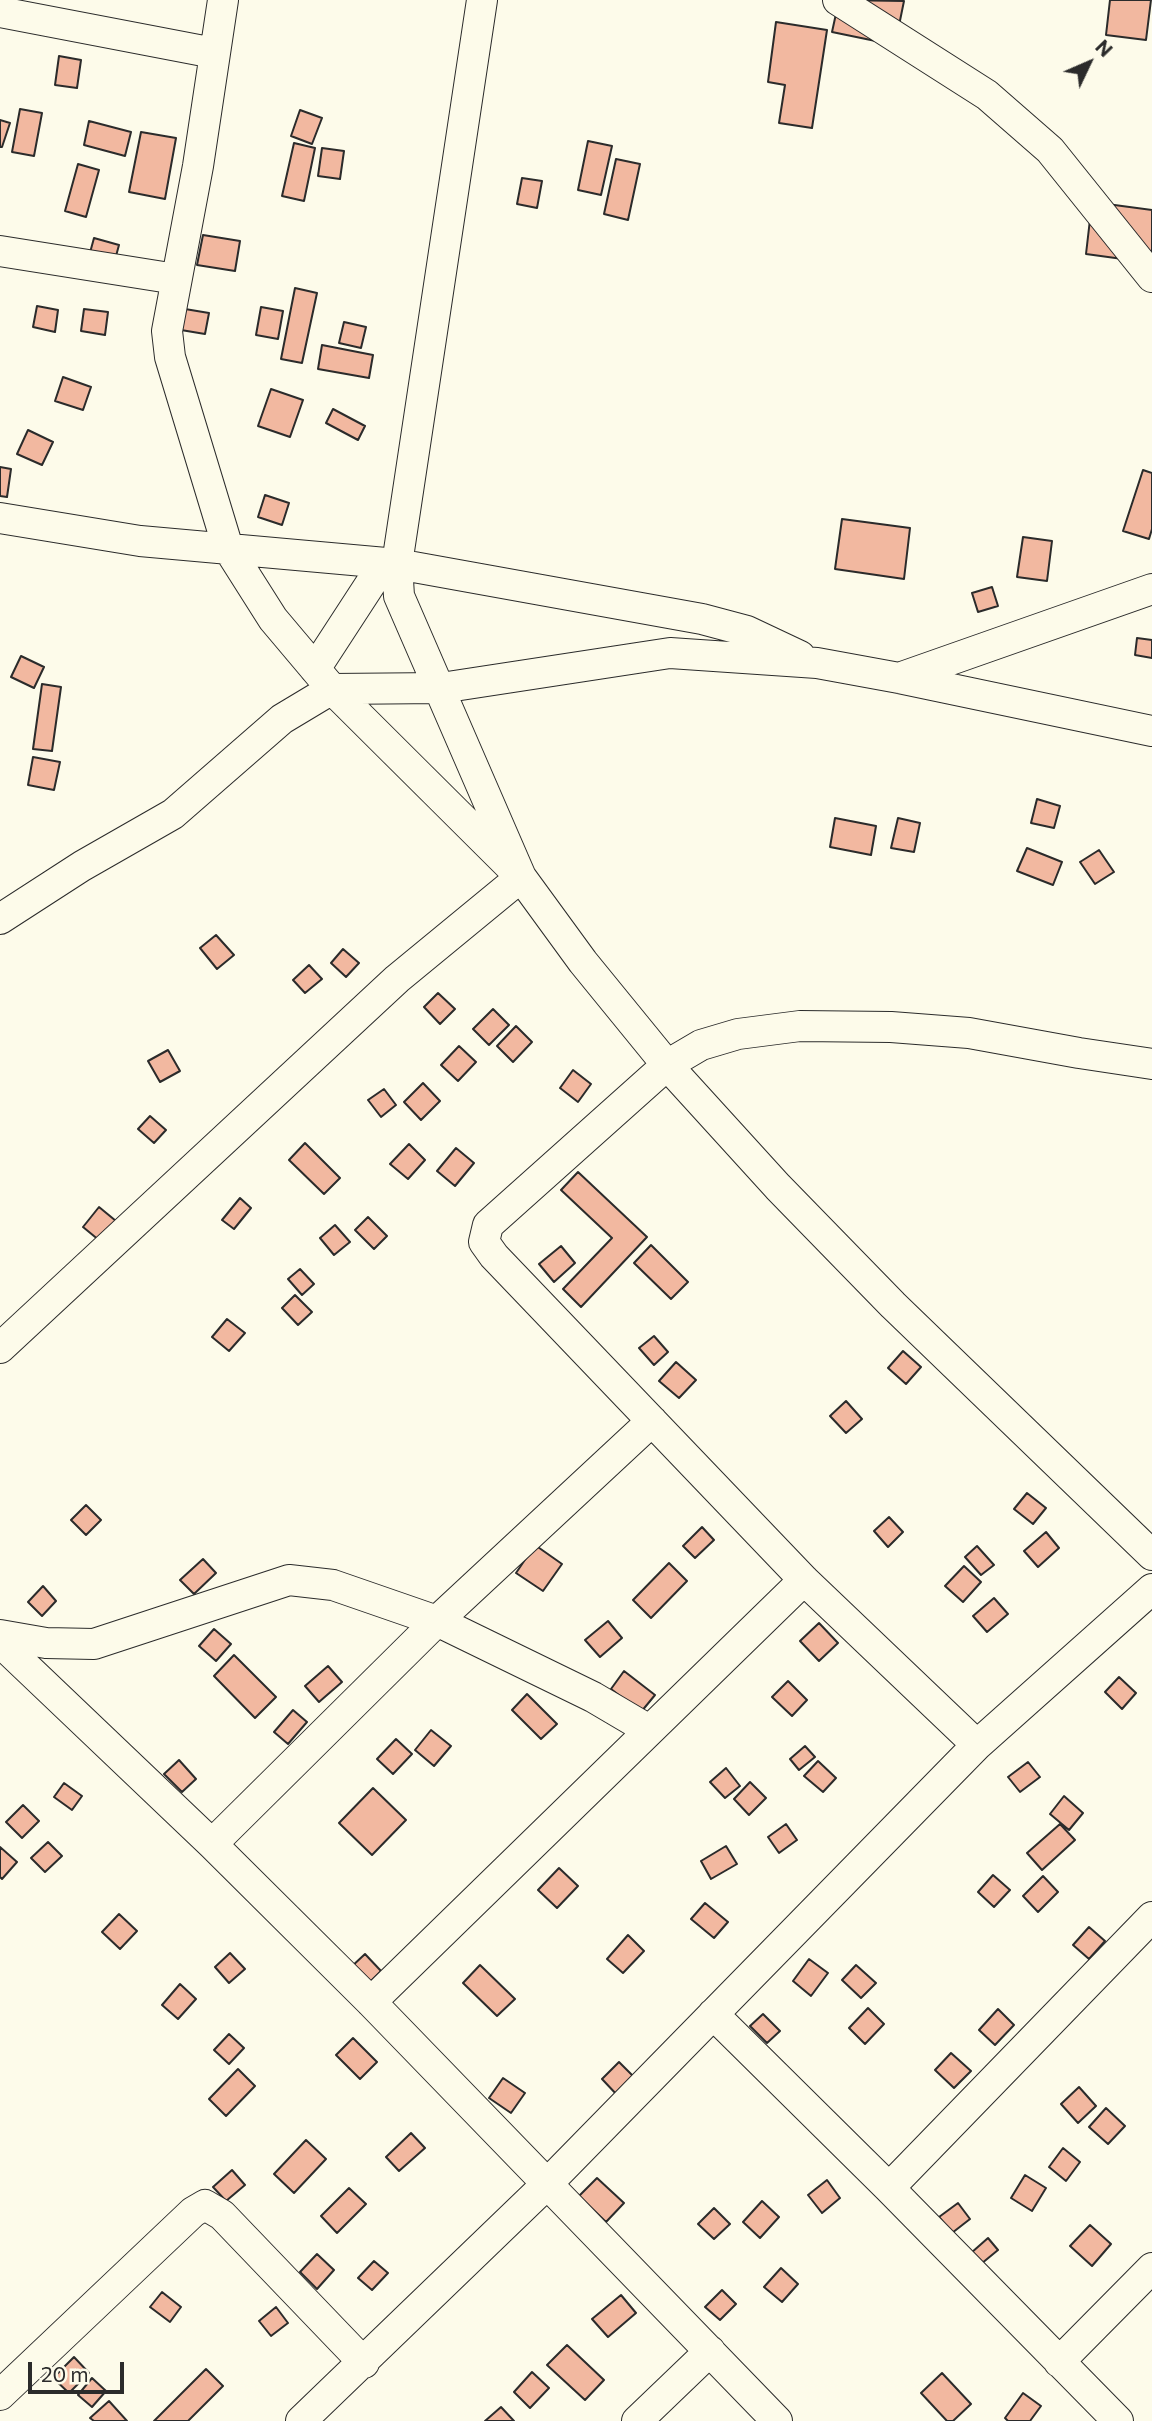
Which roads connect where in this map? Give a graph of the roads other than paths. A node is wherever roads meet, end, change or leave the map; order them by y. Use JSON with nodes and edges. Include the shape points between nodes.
{"nodes":[{"id":1,"x":223,"y":0,"type":"edge"},
{"id":2,"x":482,"y":0,"type":"edge"},
{"id":3,"x":838,"y":0,"type":"edge"},
{"id":4,"x":0,"y":12,"type":"edge"},
{"id":5,"x":214,"y":53,"type":"junction"},
{"id":6,"x":0,"y":251,"type":"edge"},
{"id":7,"x":1152,"y":277,"type":"edge"},
{"id":8,"x":176,"y":279,"type":"junction"},
{"id":9,"x":0,"y":518,"type":"edge"},
{"id":10,"x":228,"y":548,"type":"junction"},
{"id":11,"x":391,"y":564,"type":"junction"},
{"id":12,"x":1152,"y":589,"type":"edge"},
{"id":13,"x":817,"y":663,"type":"junction"},
{"id":14,"x":899,"y":678,"type":"junction"},
{"id":15,"x":323,"y":679,"type":"junction"},
{"id":16,"x":441,"y":688,"type":"junction"},
{"id":17,"x":1152,"y":731,"type":"edge"},
{"id":18,"x":521,"y":877,"type":"junction"},
{"id":19,"x":0,"y":919,"type":"edge"},
{"id":20,"x":1152,"y":1064,"type":"edge"},
{"id":21,"x":667,"y":1065,"type":"junction"},
{"id":22,"x":0,"y":1348,"type":"edge"},
{"id":23,"x":652,"y":1421,"type":"junction"},
{"id":24,"x":1152,"y":1555,"type":"edge"},
{"id":25,"x":804,"y":1580,"type":"junction"},
{"id":26,"x":1152,"y":1589,"type":"edge"},
{"id":27,"x":437,"y":1621,"type":"junction"},
{"id":28,"x":0,"y":1634,"type":"edge"},
{"id":29,"x":0,"y":1642,"type":"edge"},
{"id":30,"x":649,"y":1730,"type":"junction"},
{"id":31,"x":977,"y":1745,"type":"junction"},
{"id":32,"x":212,"y":1844,"type":"junction"},
{"id":33,"x":1152,"y":1917,"type":"edge"},
{"id":34,"x":371,"y":2002,"type":"junction"},
{"id":35,"x":713,"y":2014,"type":"junction"},
{"id":36,"x":547,"y":2184,"type":"junction"},
{"id":37,"x":889,"y":2188,"type":"junction"},
{"id":38,"x":1152,"y":2268,"type":"edge"},
{"id":39,"x":710,"y":2351,"type":"junction"},
{"id":40,"x":1059,"y":2362,"type":"junction"},
{"id":41,"x":364,"y":2363,"type":"junction"},
{"id":42,"x":0,"y":2395,"type":"edge"},
{"id":43,"x":301,"y":2421,"type":"edge"},
{"id":44,"x":637,"y":2421,"type":"edge"},
{"id":45,"x":777,"y":2421,"type":"edge"},
{"id":46,"x":1118,"y":2421,"type":"edge"}],
"edges":[{"from":1,"to":5,"type":"street"},
{"from":2,"to":11,"type":"street"},
{"from":3,"to":7,"type":"street","via":[[987,94],[1050,150]]},
{"from":4,"to":5,"type":"street"},
{"from":5,"to":8,"type":"street"},
{"from":6,"to":8,"type":"street"},
{"from":8,"to":10,"type":"street","via":[[167,331],[170,357]]},
{"from":9,"to":10,"type":"street","via":[[140,541]]},
{"from":10,"to":11,"type":"street"},
{"from":10,"to":15,"type":"street","via":[[273,619]]},
{"from":11,"to":13,"type":"street","via":[[702,618],[747,631]]},
{"from":11,"to":15,"type":"street"},
{"from":11,"to":16,"type":"street","via":[[399,596]]},
{"from":12,"to":14,"type":"street"},
{"from":13,"to":14,"type":"street"},
{"from":13,"to":16,"type":"street","via":[[670,653]]},
{"from":14,"to":17,"type":"street"},
{"from":15,"to":16,"type":"street"},
{"from":15,"to":18,"type":"street"},
{"from":15,"to":19,"type":"street","via":[[173,814]]},
{"from":16,"to":18,"type":"street"},
{"from":18,"to":21,"type":"street"},
{"from":18,"to":22,"type":"street","via":[[397,979]]},
{"from":20,"to":21,"type":"street","via":[[970,1033],[800,1027],[738,1034],[701,1045]]},
{"from":21,"to":23,"type":"street","via":[[488,1225],[484,1241]]},
{"from":21,"to":24,"type":"street","via":[[883,1295]]},
{"from":23,"to":25,"type":"street"},
{"from":23,"to":27,"type":"street"},
{"from":25,"to":30,"type":"street"},
{"from":25,"to":31,"type":"street"},
{"from":26,"to":31,"type":"street"},
{"from":27,"to":28,"type":"street","via":[[333,1585],[289,1580],[94,1644],[46,1643]]},
{"from":27,"to":30,"type":"street","via":[[593,1697]]},
{"from":27,"to":32,"type":"street"},
{"from":29,"to":32,"type":"street"},
{"from":30,"to":34,"type":"street"},
{"from":31,"to":35,"type":"street"},
{"from":32,"to":34,"type":"street"},
{"from":33,"to":37,"type":"street"},
{"from":34,"to":36,"type":"street"},
{"from":35,"to":36,"type":"street"},
{"from":35,"to":37,"type":"street"},
{"from":36,"to":39,"type":"street"},
{"from":36,"to":41,"type":"street"},
{"from":37,"to":40,"type":"street"},
{"from":38,"to":40,"type":"street"},
{"from":39,"to":44,"type":"street"},
{"from":39,"to":45,"type":"street"},
{"from":40,"to":46,"type":"street"},
{"from":41,"to":42,"type":"street","via":[[222,2215],[205,2205]]},
{"from":41,"to":43,"type":"street"}]}
